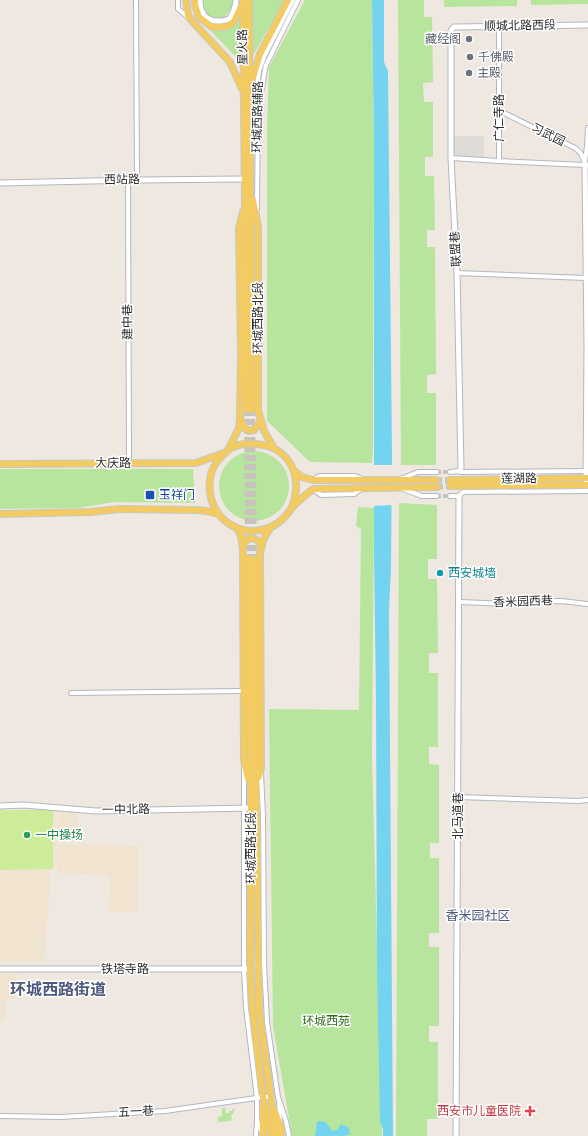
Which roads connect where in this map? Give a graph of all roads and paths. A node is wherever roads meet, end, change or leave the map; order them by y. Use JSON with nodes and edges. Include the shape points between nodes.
{"nodes":[{"id":1,"x":136,"y":0,"type":"edge"},
{"id":2,"x":178,"y":0,"type":"edge"},
{"id":3,"x":186,"y":0,"type":"edge"},
{"id":4,"x":195,"y":0,"type":"edge"},
{"id":5,"x":200,"y":0,"type":"edge"},
{"id":6,"x":236,"y":0,"type":"edge"},
{"id":7,"x":249,"y":0,"type":"edge"},
{"id":8,"x":288,"y":0,"type":"edge"},
{"id":9,"x":293,"y":0,"type":"edge"},
{"id":10,"x":298,"y":0,"type":"edge"},
{"id":11,"x":243,"y":2,"type":"edge"},
{"id":12,"x":192,"y":21,"type":"junction"},
{"id":13,"x":588,"y":25,"type":"edge"},
{"id":14,"x":499,"y":27,"type":"junction"},
{"id":15,"x":452,"y":29,"type":"joint"},
{"id":16,"x":246,"y":94,"type":"junction"},
{"id":17,"x":259,"y":97,"type":"junction"},
{"id":18,"x":500,"y":111,"type":"junction"},
{"id":19,"x":250,"y":112,"type":"junction"},
{"id":20,"x":258,"y":126,"type":"junction"},
{"id":21,"x":588,"y":128,"type":"edge"},
{"id":22,"x":451,"y":158,"type":"junction"},
{"id":23,"x":499,"y":161,"type":"junction"},
{"id":24,"x":586,"y":165,"type":"edge"},
{"id":25,"x":128,"y":180,"type":"junction"},
{"id":26,"x":137,"y":180,"type":"junction"},
{"id":27,"x":244,"y":180,"type":"junction"},
{"id":28,"x":0,"y":183,"type":"edge"},
{"id":29,"x":250,"y":186,"type":"junction"},
{"id":30,"x":244,"y":202,"type":"junction"},
{"id":31,"x":257,"y":218,"type":"junction"},
{"id":32,"x":457,"y":273,"type":"junction"},
{"id":33,"x":586,"y":278,"type":"junction"},
{"id":34,"x":588,"y":346,"type":"edge"},
{"id":35,"x":240,"y":419,"type":"junction"},
{"id":36,"x":261,"y":420,"type":"junction"},
{"id":37,"x":274,"y":448,"type":"junction"},
{"id":38,"x":227,"y":451,"type":"junction"},
{"id":39,"x":129,"y":463,"type":"junction"},
{"id":40,"x":0,"y":464,"type":"edge"},
{"id":41,"x":460,"y":470,"type":"junction"},
{"id":42,"x":294,"y":471,"type":"junction"},
{"id":43,"x":436,"y":472,"type":"tunnel mouth"},
{"id":44,"x":450,"y":472,"type":"tunnel mouth"},
{"id":45,"x":587,"y":474,"type":"edge"},
{"id":46,"x":313,"y":480,"type":"junction"},
{"id":47,"x":320,"y":480,"type":"junction"},
{"id":48,"x":365,"y":480,"type":"junction"},
{"id":49,"x":398,"y":480,"type":"junction"},
{"id":50,"x":398,"y":487,"type":"junction"},
{"id":51,"x":587,"y":487,"type":"edge"},
{"id":52,"x":320,"y":488,"type":"junction"},
{"id":53,"x":365,"y":488,"type":"junction"},
{"id":54,"x":313,"y":489,"type":"junction"},
{"id":55,"x":437,"y":496,"type":"tunnel mouth"},
{"id":56,"x":450,"y":496,"type":"tunnel mouth"},
{"id":57,"x":459,"y":496,"type":"junction"},
{"id":58,"x":291,"y":509,"type":"junction"},
{"id":59,"x":0,"y":514,"type":"edge"},
{"id":60,"x":218,"y":514,"type":"junction"},
{"id":61,"x":271,"y":527,"type":"junction"},
{"id":62,"x":238,"y":528,"type":"junction"},
{"id":63,"x":243,"y":546,"type":"junction"},
{"id":64,"x":262,"y":546,"type":"junction"},
{"id":65,"x":459,"y":602,"type":"junction"},
{"id":66,"x":588,"y":604,"type":"edge"},
{"id":67,"x":243,"y":691,"type":"junction"},
{"id":68,"x":71,"y":693,"type":"dead end"},
{"id":69,"x":244,"y":760,"type":"junction"},
{"id":70,"x":261,"y":767,"type":"junction"},
{"id":71,"x":256,"y":787,"type":"junction"},
{"id":72,"x":251,"y":792,"type":"junction"},
{"id":73,"x":458,"y":798,"type":"junction"},
{"id":74,"x":588,"y":800,"type":"edge"},
{"id":75,"x":0,"y":806,"type":"edge"},
{"id":76,"x":244,"y":808,"type":"junction"},
{"id":77,"x":251,"y":808,"type":"junction"},
{"id":78,"x":0,"y":969,"type":"edge"},
{"id":79,"x":247,"y":969,"type":"junction"},
{"id":80,"x":270,"y":1097,"type":"junction"},
{"id":81,"x":278,"y":1097,"type":"junction"},
{"id":82,"x":260,"y":1098,"type":"junction"},
{"id":83,"x":0,"y":1116,"type":"edge"},
{"id":84,"x":257,"y":1121,"type":"junction"},
{"id":85,"x":281,"y":1128,"type":"junction"},
{"id":86,"x":262,"y":1134,"type":"edge"},
{"id":87,"x":256,"y":1136,"type":"edge"},
{"id":88,"x":271,"y":1136,"type":"edge"},
{"id":89,"x":276,"y":1136,"type":"edge"},
{"id":90,"x":282,"y":1136,"type":"edge"},
{"id":91,"x":289,"y":1136,"type":"edge"},
{"id":92,"x":456,"y":1136,"type":"edge"}],
"edges":[{"from":1,"to":26,"type":"street"},
{"from":2,"to":12,"type":"street","via":[[178,9]]},
{"from":3,"to":12,"type":"main road","via":[[188,15]]},
{"from":4,"to":11,"type":"main road","via":[[199,17],[212,27],[233,23]]},
{"from":5,"to":6,"type":"street","via":[[206,18],[222,21],[230,18]]},
{"from":7,"to":16,"type":"main road","name":"星火路"},
{"from":8,"to":16,"type":"main road","via":[[260,54]]},
{"from":9,"to":17,"type":"street","name":"环城西路辅路","via":[[264,57],[259,72]]},
{"from":10,"to":17,"type":"street","via":[[266,65]]},
{"from":11,"to":16,"type":"main road","name":"星火路"},
{"from":12,"to":16,"type":"main road","via":[[230,62]]},
{"from":13,"to":14,"type":"street","name":"顺城北路西段"},
{"from":14,"to":15,"type":"street","name":"顺城北路西段"},
{"from":14,"to":18,"type":"street","name":"广仁寺路"},
{"from":15,"to":22,"type":"street","name":"联盟巷"},
{"from":16,"to":19,"type":"main road","name":"环城西路北段"},
{"from":16,"to":27,"type":"main road","name":"环城西路北段"},
{"from":17,"to":20,"type":"street","name":"环城西路辅路"},
{"from":18,"to":23,"type":"street","name":"广仁寺路"},
{"from":18,"to":24,"type":"street","name":"习武园","via":[[574,148],[580,152]]},
{"from":19,"to":20,"type":"street"},
{"from":19,"to":29,"type":"main road","name":"环城西路北段"},
{"from":20,"to":31,"type":"street","name":"环城西路辅路"},
{"from":21,"to":24,"type":"street"},
{"from":22,"to":23,"type":"street"},
{"from":22,"to":32,"type":"street","name":"联盟巷"},
{"from":23,"to":24,"type":"street"},
{"from":24,"to":33,"type":"street"},
{"from":25,"to":26,"type":"street","name":"西站路"},
{"from":25,"to":28,"type":"street","name":"西站路"},
{"from":25,"to":39,"type":"street","name":"建中巷"},
{"from":26,"to":27,"type":"street","name":"西站路"},
{"from":27,"to":30,"type":"main road","name":"环城西路北段"},
{"from":29,"to":30,"type":"main road","name":"环城西路北段","via":[[250,410]]},
{"from":29,"to":31,"type":"main road","name":"环城西路北段"},
{"from":30,"to":35,"type":"main road","name":"环城西路北段","via":[[239,228]]},
{"from":31,"to":36,"type":"main road","name":"环城西路北段","via":[[258,410]]},
{"from":32,"to":33,"type":"street"},
{"from":32,"to":41,"type":"street","name":"联盟巷"},
{"from":33,"to":34,"type":"street"},
{"from":34,"to":45,"type":"street"},
{"from":35,"to":36,"type":"main road","via":[[249,431],[254,430]]},
{"from":35,"to":38,"type":"main road","name":"环城西路北段"},
{"from":36,"to":37,"type":"main road","name":"环城西路北段"},
{"from":37,"to":38,"type":"main road","via":[[248,443]]},
{"from":37,"to":42,"type":"main road","via":[[286,458]]},
{"from":38,"to":39,"type":"main road","name":"大庆路","via":[[196,463]]},
{"from":38,"to":60,"type":"main road","via":[[216,462],[210,476],[210,496]]},
{"from":39,"to":40,"type":"main road","name":"大庆路"},
{"from":41,"to":44,"type":"street"},
{"from":41,"to":45,"type":"street"},
{"from":42,"to":46,"type":"main road"},
{"from":42,"to":58,"type":"main road","via":[[297,494]]},
{"from":43,"to":49,"type":"street","via":[[418,472]]},
{"from":45,"to":51,"type":"street"},
{"from":45,"to":51,"type":"main road","name":"莲湖路","via":[[450,483]]},
{"from":46,"to":47,"type":"main road"},
{"from":46,"to":48,"type":"street","via":[[319,476],[355,476]]},
{"from":47,"to":48,"type":"main road"},
{"from":47,"to":52,"type":"main road"},
{"from":48,"to":49,"type":"main road"},
{"from":49,"to":50,"type":"main road","via":[[436,483]]},
{"from":50,"to":53,"type":"main road"},
{"from":50,"to":55,"type":"street","via":[[422,496]]},
{"from":51,"to":57,"type":"street","via":[[463,492]]},
{"from":52,"to":53,"type":"main road"},
{"from":52,"to":54,"type":"main road"},
{"from":53,"to":54,"type":"street","via":[[354,494],[321,495]]},
{"from":54,"to":58,"type":"main road"},
{"from":56,"to":57,"type":"street"},
{"from":57,"to":65,"type":"street","name":"北马道巷"},
{"from":58,"to":61,"type":"main road"},
{"from":59,"to":60,"type":"main road","via":[[90,512],[120,508],[196,510]]},
{"from":60,"to":62,"type":"main road"},
{"from":61,"to":62,"type":"main road","via":[[249,531]]},
{"from":61,"to":64,"type":"main road"},
{"from":62,"to":63,"type":"main road"},
{"from":63,"to":64,"type":"main road","via":[[247,539],[255,538]]},
{"from":63,"to":67,"type":"main road"},
{"from":64,"to":70,"type":"main road"},
{"from":65,"to":66,"type":"street","name":"香米园西巷","via":[[512,604],[560,601]]},
{"from":65,"to":73,"type":"street","name":"北马道巷"},
{"from":67,"to":68,"type":"street"},
{"from":67,"to":69,"type":"main road"},
{"from":69,"to":72,"type":"main road"},
{"from":69,"to":76,"type":"street"},
{"from":70,"to":71,"type":"main road"},
{"from":70,"to":81,"type":"street","via":[[265,994]]},
{"from":71,"to":72,"type":"main road","name":"环城西路北段","via":[[251,559]]},
{"from":71,"to":80,"type":"main road","name":"环城西路北段","via":[[259,1009]]},
{"from":72,"to":77,"type":"main road","name":"环城西路北段"},
{"from":73,"to":74,"type":"street"},
{"from":73,"to":92,"type":"street","name":"北马道巷"},
{"from":75,"to":76,"type":"street","name":"一中北路","via":[[96,811]]},
{"from":76,"to":77,"type":"street","name":"一中北路"},
{"from":76,"to":79,"type":"street"},
{"from":77,"to":79,"type":"main road","name":"环城西路北段"},
{"from":78,"to":79,"type":"street","name":"铁塔寺路"},
{"from":79,"to":82,"type":"main road","name":"环城西路北段"},
{"from":80,"to":82,"type":"street","name":"五一巷"},
{"from":80,"to":85,"type":"main road"},
{"from":80,"to":89,"type":"main road","name":"环城西路北段"},
{"from":81,"to":85,"type":"street"},
{"from":81,"to":91,"type":"street"},
{"from":82,"to":83,"type":"street","name":"五一巷","via":[[165,1111]]},
{"from":82,"to":84,"type":"street"},
{"from":82,"to":86,"type":"main road"},
{"from":82,"to":88,"type":"main road","name":"环城西路北段"},
{"from":84,"to":86,"type":"street"},
{"from":84,"to":87,"type":"street"},
{"from":85,"to":90,"type":"main road"}]}
